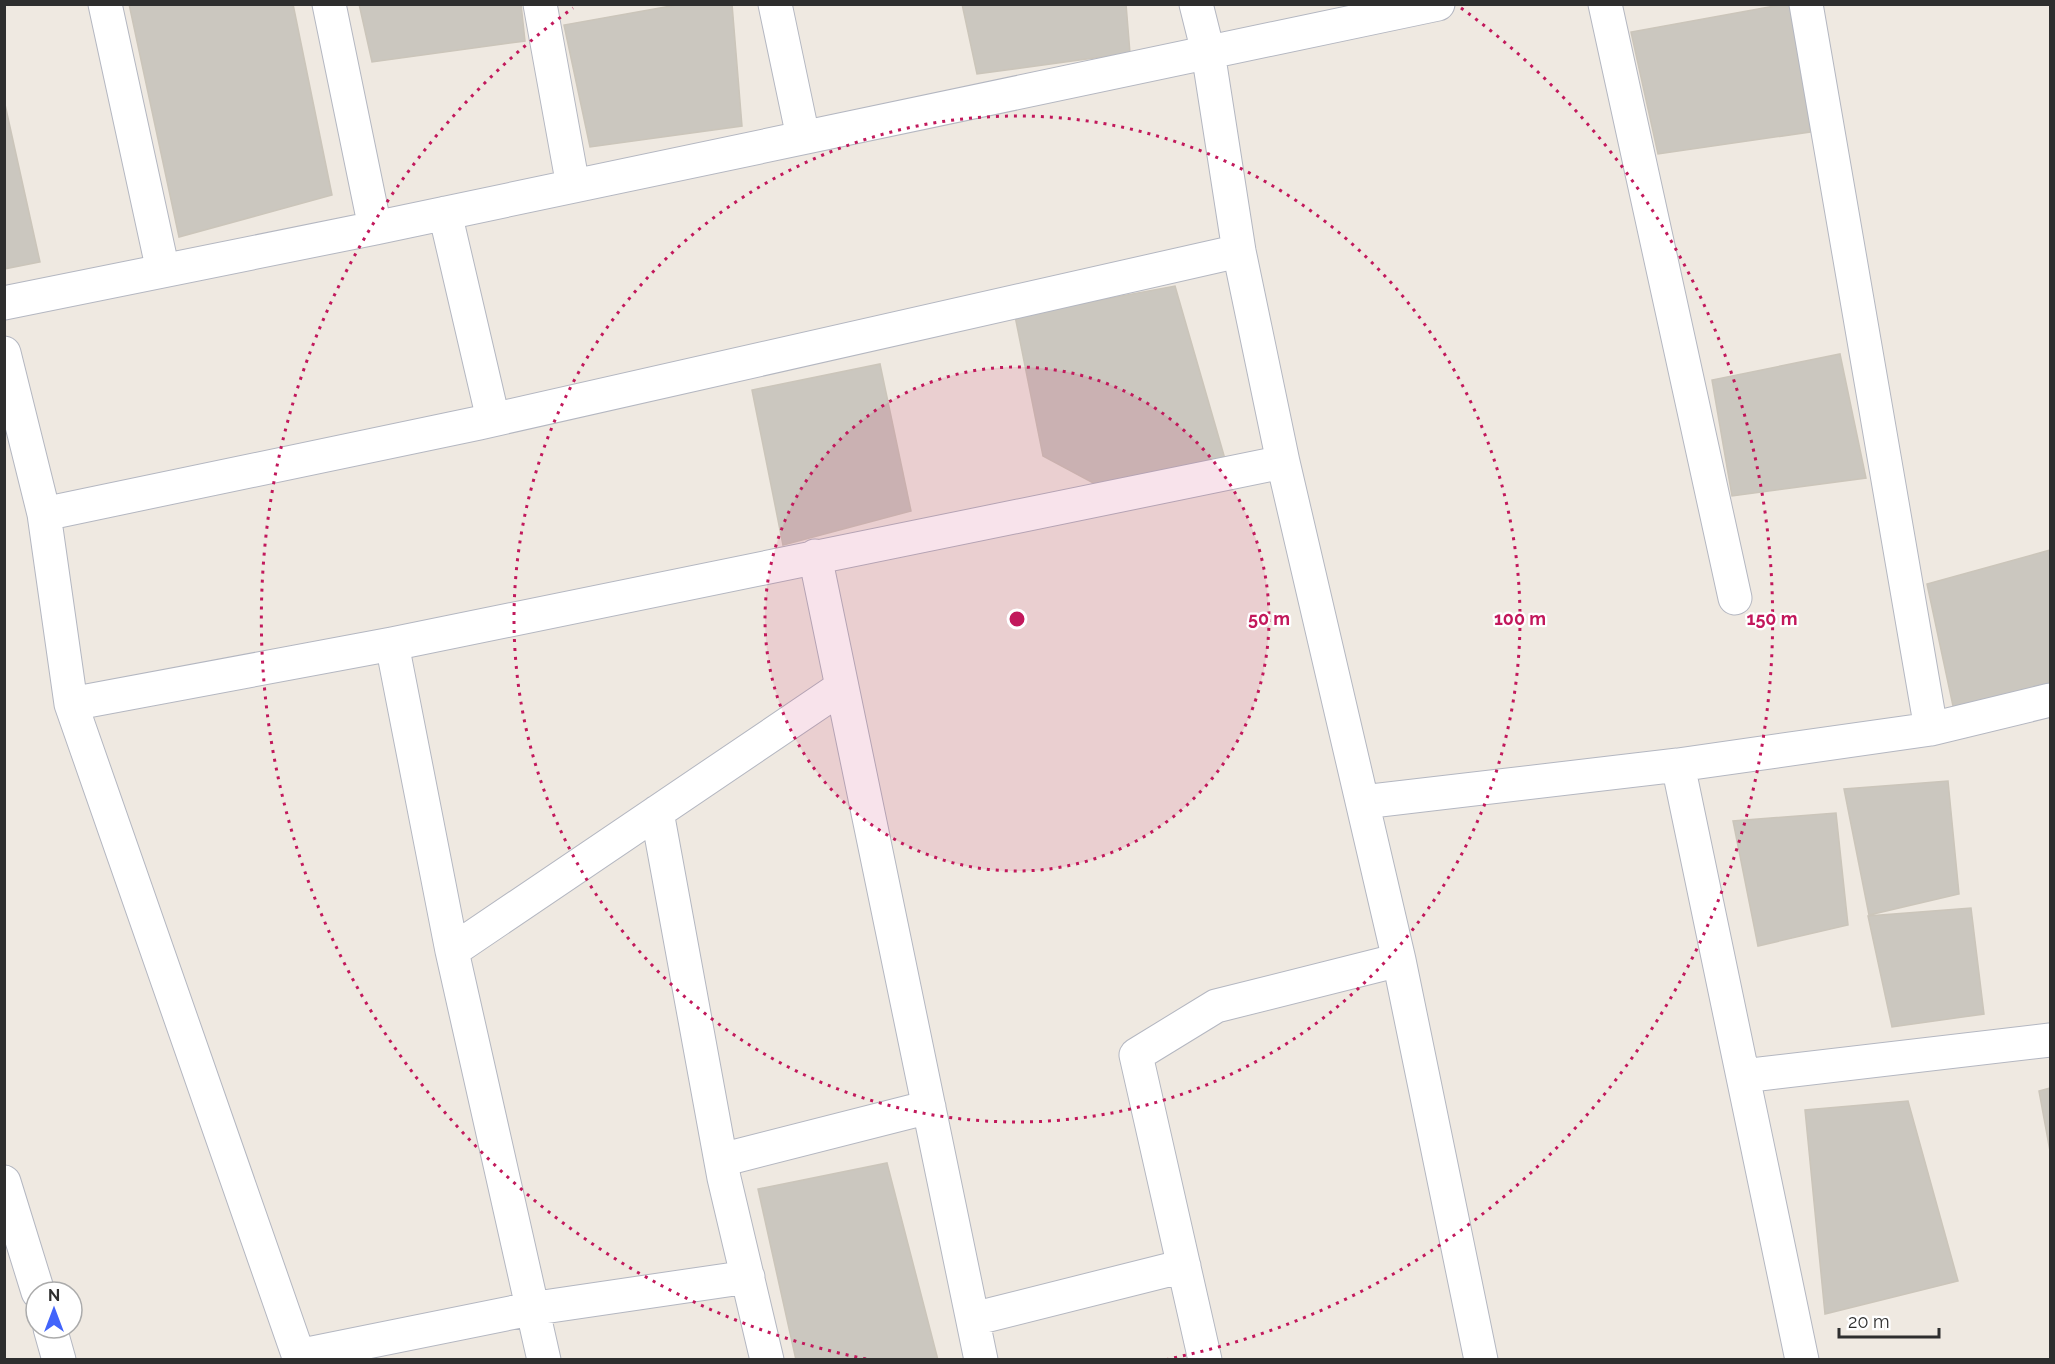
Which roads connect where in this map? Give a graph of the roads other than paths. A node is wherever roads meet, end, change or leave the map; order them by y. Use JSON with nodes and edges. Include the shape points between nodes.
{"nodes":[{"id":1,"x":105,"y":4,"type":"edge"},
{"id":2,"x":329,"y":4,"type":"edge"},
{"id":3,"x":540,"y":4,"type":"edge"},
{"id":4,"x":775,"y":4,"type":"edge"},
{"id":5,"x":1196,"y":4,"type":"edge"},
{"id":6,"x":1438,"y":4,"type":"edge"},
{"id":7,"x":1605,"y":4,"type":"edge"},
{"id":8,"x":1806,"y":4,"type":"edge"},
{"id":9,"x":1208,"y":52,"type":"junction"},
{"id":10,"x":803,"y":137,"type":"junction"},
{"id":11,"x":573,"y":186,"type":"junction"},
{"id":12,"x":445,"y":213,"type":"junction"},
{"id":13,"x":375,"y":228,"type":"junction"},
{"id":14,"x":1239,"y":251,"type":"junction"},
{"id":15,"x":163,"y":271,"type":"junction"},
{"id":16,"x":4,"y":303,"type":"edge"},
{"id":17,"x":4,"y":353,"type":"edge"},
{"id":18,"x":493,"y":419,"type":"junction"},
{"id":19,"x":1283,"y":462,"type":"junction"},
{"id":20,"x":44,"y":514,"type":"junction"},
{"id":21,"x":815,"y":556,"type":"junction"},
{"id":22,"x":1735,"y":598,"type":"dead end"},
{"id":23,"x":392,"y":644,"type":"junction"},
{"id":24,"x":842,"y":687,"type":"junction"},
{"id":25,"x":2050,"y":700,"type":"edge"},
{"id":26,"x":71,"y":704,"type":"junction"},
{"id":27,"x":1931,"y":729,"type":"junction"},
{"id":28,"x":1678,"y":765,"type":"junction"},
{"id":29,"x":1363,"y":802,"type":"junction"},
{"id":30,"x":657,"y":812,"type":"junction"},
{"id":31,"x":452,"y":951,"type":"junction"},
{"id":32,"x":1399,"y":960,"type":"junction"},
{"id":33,"x":2050,"y":1040,"type":"edge"},
{"id":34,"x":1743,"y":1076,"type":"junction"},
{"id":35,"x":929,"y":1107,"type":"junction"},
{"id":36,"x":721,"y":1160,"type":"junction"},
{"id":37,"x":4,"y":1182,"type":"edge"},
{"id":38,"x":1184,"y":1266,"type":"junction"},
{"id":39,"x":748,"y":1277,"type":"junction"},
{"id":40,"x":34,"y":1280,"type":"edge"},
{"id":41,"x":531,"y":1309,"type":"junction"},
{"id":42,"x":973,"y":1319,"type":"junction"},
{"id":43,"x":53,"y":1340,"type":"edge"},
{"id":44,"x":299,"y":1358,"type":"edge"},
{"id":45,"x":59,"y":1359,"type":"edge"},
{"id":46,"x":544,"y":1359,"type":"edge"},
{"id":47,"x":767,"y":1359,"type":"edge"},
{"id":48,"x":981,"y":1359,"type":"edge"},
{"id":49,"x":1205,"y":1359,"type":"edge"},
{"id":50,"x":1481,"y":1359,"type":"edge"},
{"id":51,"x":1802,"y":1359,"type":"edge"}],
"edges":[{"from":1,"to":15,"type":"street"},
{"from":2,"to":13,"type":"street"},
{"from":3,"to":11,"type":"street"},
{"from":4,"to":10,"type":"street"},
{"from":5,"to":9,"type":"street"},
{"from":6,"to":9,"type":"street"},
{"from":7,"to":22,"type":"street"},
{"from":8,"to":27,"type":"street"},
{"from":9,"to":10,"type":"street"},
{"from":9,"to":14,"type":"street"},
{"from":10,"to":11,"type":"street"},
{"from":11,"to":12,"type":"street"},
{"from":12,"to":13,"type":"street"},
{"from":12,"to":18,"type":"street"},
{"from":13,"to":15,"type":"street"},
{"from":14,"to":18,"type":"street"},
{"from":14,"to":19,"type":"street"},
{"from":15,"to":16,"type":"street"},
{"from":17,"to":20,"type":"street"},
{"from":18,"to":20,"type":"street"},
{"from":19,"to":21,"type":"street"},
{"from":19,"to":29,"type":"street"},
{"from":20,"to":26,"type":"street"},
{"from":21,"to":23,"type":"street"},
{"from":21,"to":24,"type":"street"},
{"from":23,"to":26,"type":"street"},
{"from":23,"to":31,"type":"street"},
{"from":24,"to":30,"type":"street"},
{"from":24,"to":35,"type":"street"},
{"from":25,"to":27,"type":"street"},
{"from":26,"to":44,"type":"street"},
{"from":27,"to":28,"type":"street"},
{"from":28,"to":29,"type":"street"},
{"from":28,"to":34,"type":"street"},
{"from":29,"to":32,"type":"street"},
{"from":30,"to":31,"type":"street"},
{"from":30,"to":36,"type":"street"},
{"from":31,"to":41,"type":"street"},
{"from":32,"to":38,"type":"street","via":[[1216,1006],[1136,1054]]},
{"from":32,"to":50,"type":"street"},
{"from":33,"to":34,"type":"street"},
{"from":34,"to":51,"type":"street"},
{"from":35,"to":36,"type":"street"},
{"from":35,"to":42,"type":"street"},
{"from":36,"to":39,"type":"street"},
{"from":37,"to":40,"type":"street"},
{"from":38,"to":42,"type":"street"},
{"from":38,"to":49,"type":"street"},
{"from":39,"to":41,"type":"street"},
{"from":39,"to":47,"type":"street"},
{"from":41,"to":44,"type":"street"},
{"from":41,"to":46,"type":"street"},
{"from":42,"to":48,"type":"street"},
{"from":43,"to":45,"type":"street"}]}
